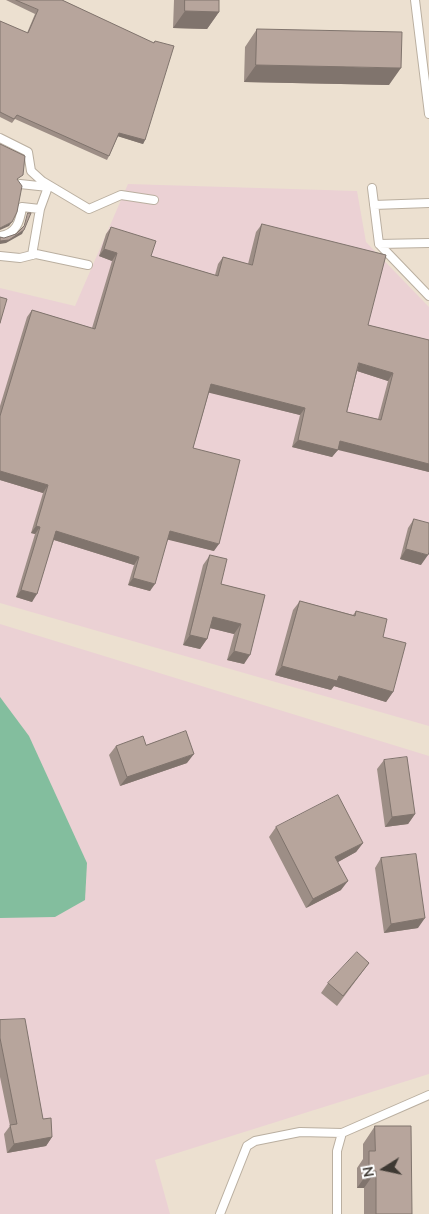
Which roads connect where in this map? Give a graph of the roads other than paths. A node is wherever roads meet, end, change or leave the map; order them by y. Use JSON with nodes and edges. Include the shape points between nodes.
{"nodes":[{"id":1,"x":415,"y":0,"type":"edge"},
{"id":2,"x":429,"y":114,"type":"edge"},
{"id":3,"x":0,"y":138,"type":"edge"},
{"id":4,"x":20,"y":184,"type":"edge"},
{"id":5,"x":48,"y":187,"type":"junction"},
{"id":6,"x":372,"y":188,"type":"dead end"},
{"id":7,"x":154,"y":200,"type":"dead end"},
{"id":8,"x":429,"y":203,"type":"edge"},
{"id":9,"x":374,"y":205,"type":"junction"},
{"id":10,"x":40,"y":210,"type":"junction"},
{"id":11,"x":0,"y":236,"type":"edge"},
{"id":12,"x":429,"y":243,"type":"edge"},
{"id":13,"x":379,"y":244,"type":"junction"},
{"id":14,"x":32,"y":255,"type":"junction"},
{"id":15,"x":0,"y":256,"type":"edge"},
{"id":16,"x":88,"y":265,"type":"dead end"},
{"id":17,"x":429,"y":296,"type":"edge"},
{"id":18,"x":429,"y":1096,"type":"edge"},
{"id":19,"x":342,"y":1133,"type":"junction"},
{"id":20,"x":220,"y":1214,"type":"edge"},
{"id":21,"x":337,"y":1214,"type":"edge"}],
"edges":[{"from":1,"to":2,"type":"lane"},
{"from":3,"to":5,"type":"lane","via":[[28,152],[31,171]]},
{"from":4,"to":5,"type":"lane"},
{"from":5,"to":7,"type":"lane","via":[[89,208],[121,195]]},
{"from":5,"to":10,"type":"lane"},
{"from":6,"to":9,"type":"lane"},
{"from":8,"to":9,"type":"lane"},
{"from":9,"to":13,"type":"lane"},
{"from":10,"to":11,"type":"lane","via":[[22,207],[15,229]]},
{"from":10,"to":14,"type":"lane"},
{"from":12,"to":13,"type":"lane"},
{"from":13,"to":17,"type":"lane"},
{"from":14,"to":15,"type":"lane","via":[[20,258]]},
{"from":14,"to":16,"type":"lane"},
{"from":18,"to":19,"type":"lane"},
{"from":19,"to":20,"type":"lane","via":[[300,1132],[255,1141],[247,1146]]},
{"from":19,"to":21,"type":"lane","via":[[337,1151]]}]}
